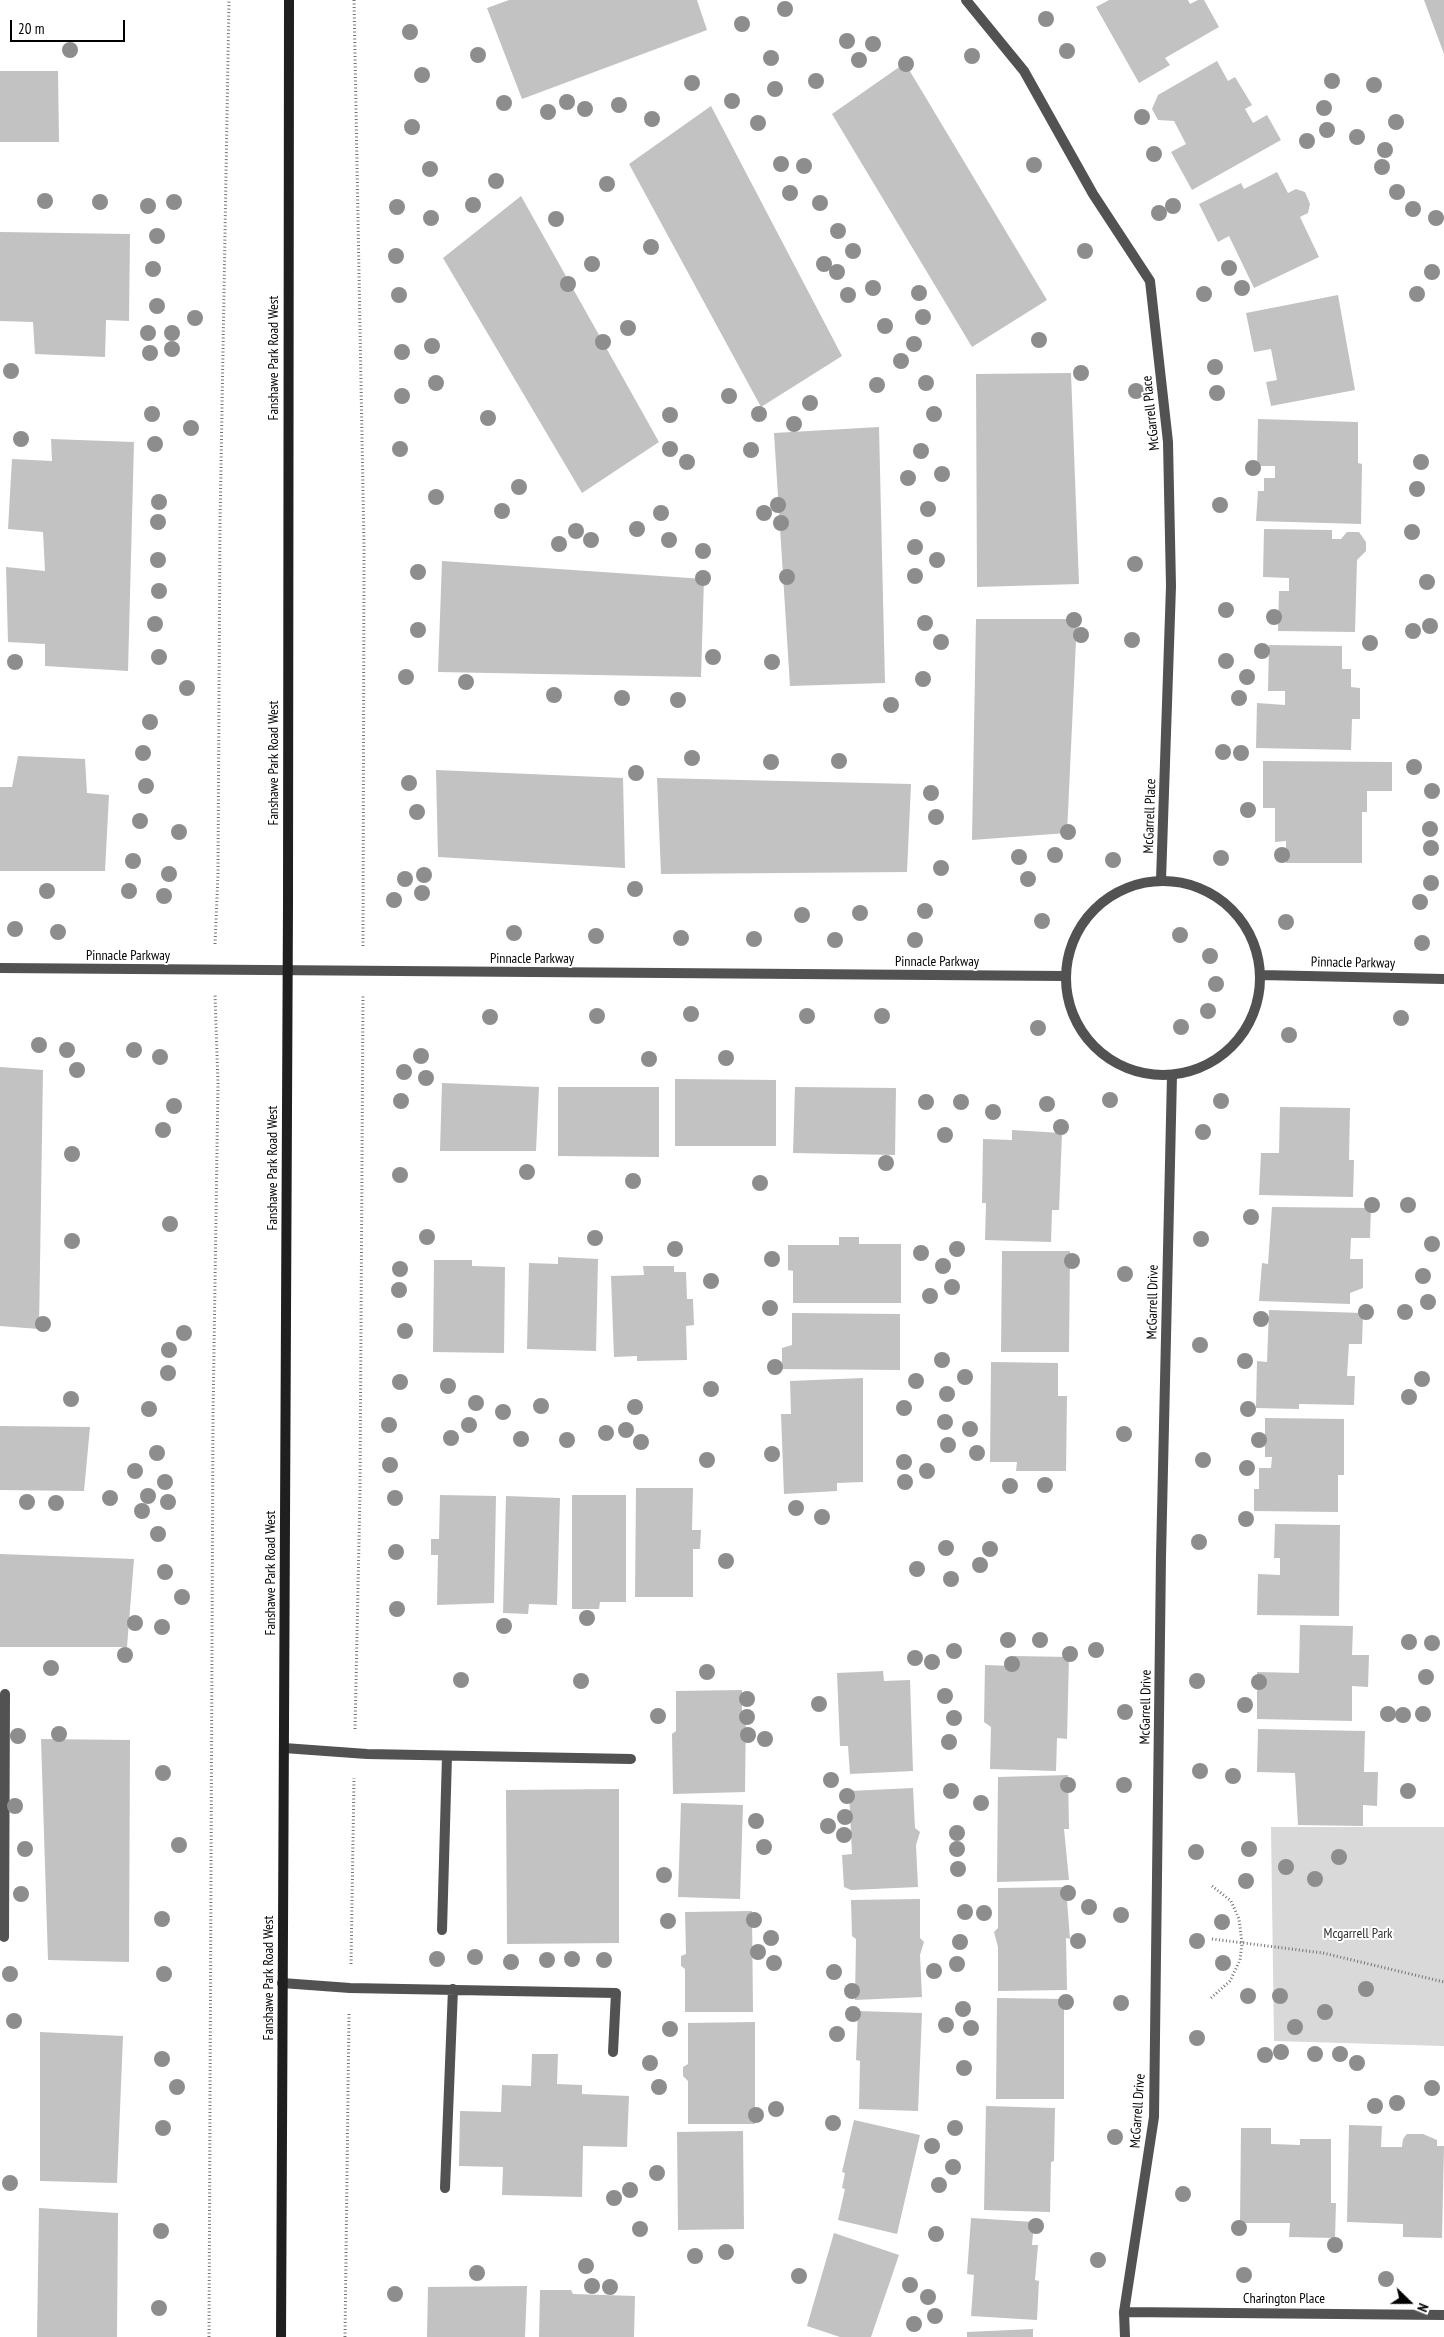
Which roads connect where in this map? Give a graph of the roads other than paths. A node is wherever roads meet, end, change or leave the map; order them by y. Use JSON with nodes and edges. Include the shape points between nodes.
{"nodes":[{"id":1,"x":288,"y":0,"type":"edge"},
{"id":2,"x":966,"y":0,"type":"edge"},
{"id":3,"x":1162,"y":880,"type":"junction"},
{"id":4,"x":0,"y":968,"type":"edge"},
{"id":5,"x":287,"y":971,"type":"junction"},
{"id":6,"x":1260,"y":975,"type":"junction"},
{"id":7,"x":1065,"y":976,"type":"junction"},
{"id":8,"x":1444,"y":979,"type":"edge"},
{"id":9,"x":1172,"y":1075,"type":"junction"},
{"id":10,"x":5,"y":1694,"type":"dead end"},
{"id":11,"x":284,"y":1748,"type":"junction"},
{"id":12,"x":447,"y":1756,"type":"junction"},
{"id":13,"x":631,"y":1758,"type":"dead end"},
{"id":14,"x":442,"y":1930,"type":"dead end"},
{"id":15,"x":4,"y":1937,"type":"dead end"},
{"id":16,"x":282,"y":1983,"type":"junction"},
{"id":17,"x":453,"y":1989,"type":"junction"},
{"id":18,"x":613,"y":2052,"type":"dead end"},
{"id":19,"x":445,"y":2188,"type":"dead end"},
{"id":20,"x":1124,"y":2312,"type":"junction"},
{"id":21,"x":1444,"y":2315,"type":"edge"},
{"id":22,"x":281,"y":2337,"type":"edge"},
{"id":23,"x":1125,"y":2337,"type":"edge"}],
"edges":[{"from":1,"to":5,"type":"main road","name":"Fanshawe Park Road West"},
{"from":2,"to":3,"type":"street","name":"McGarrell Place","via":[[1024,71],[1093,194],[1150,282],[1168,442],[1171,576]]},
{"from":3,"to":6,"type":"street","via":[[1207,890],[1235,911],[1254,942]]},
{"from":3,"to":7,"type":"street","via":[[1128,886],[1097,906],[1076,933]]},
{"from":4,"to":5,"type":"street","name":"Pinnacle Parkway"},
{"from":5,"to":7,"type":"street","name":"Pinnacle Parkway"},
{"from":5,"to":11,"type":"main road","name":"Fanshawe Park Road West"},
{"from":6,"to":8,"type":"street","name":"Pinnacle Parkway"},
{"from":6,"to":9,"type":"street","via":[[1253,1016],[1239,1039],[1213,1062]]},
{"from":7,"to":9,"type":"street","via":[[1068,1003],[1092,1045],[1119,1065],[1152,1075]]},
{"from":9,"to":20,"type":"street","name":"McGarrell Drive","via":[[1161,1556],[1154,2117]]},
{"from":10,"to":15,"type":"street"},
{"from":11,"to":12,"type":"street"},
{"from":11,"to":16,"type":"main road","name":"Fanshawe Park Road West"},
{"from":12,"to":13,"type":"street"},
{"from":12,"to":14,"type":"street"},
{"from":16,"to":17,"type":"street","via":[[350,1988]]},
{"from":16,"to":22,"type":"main road","name":"Fanshawe Park Road West"},
{"from":17,"to":18,"type":"street","via":[[616,1993]]},
{"from":17,"to":19,"type":"street"},
{"from":20,"to":21,"type":"street","name":"Charington Place"},
{"from":20,"to":23,"type":"street","name":"McGarrell Drive"}]}
